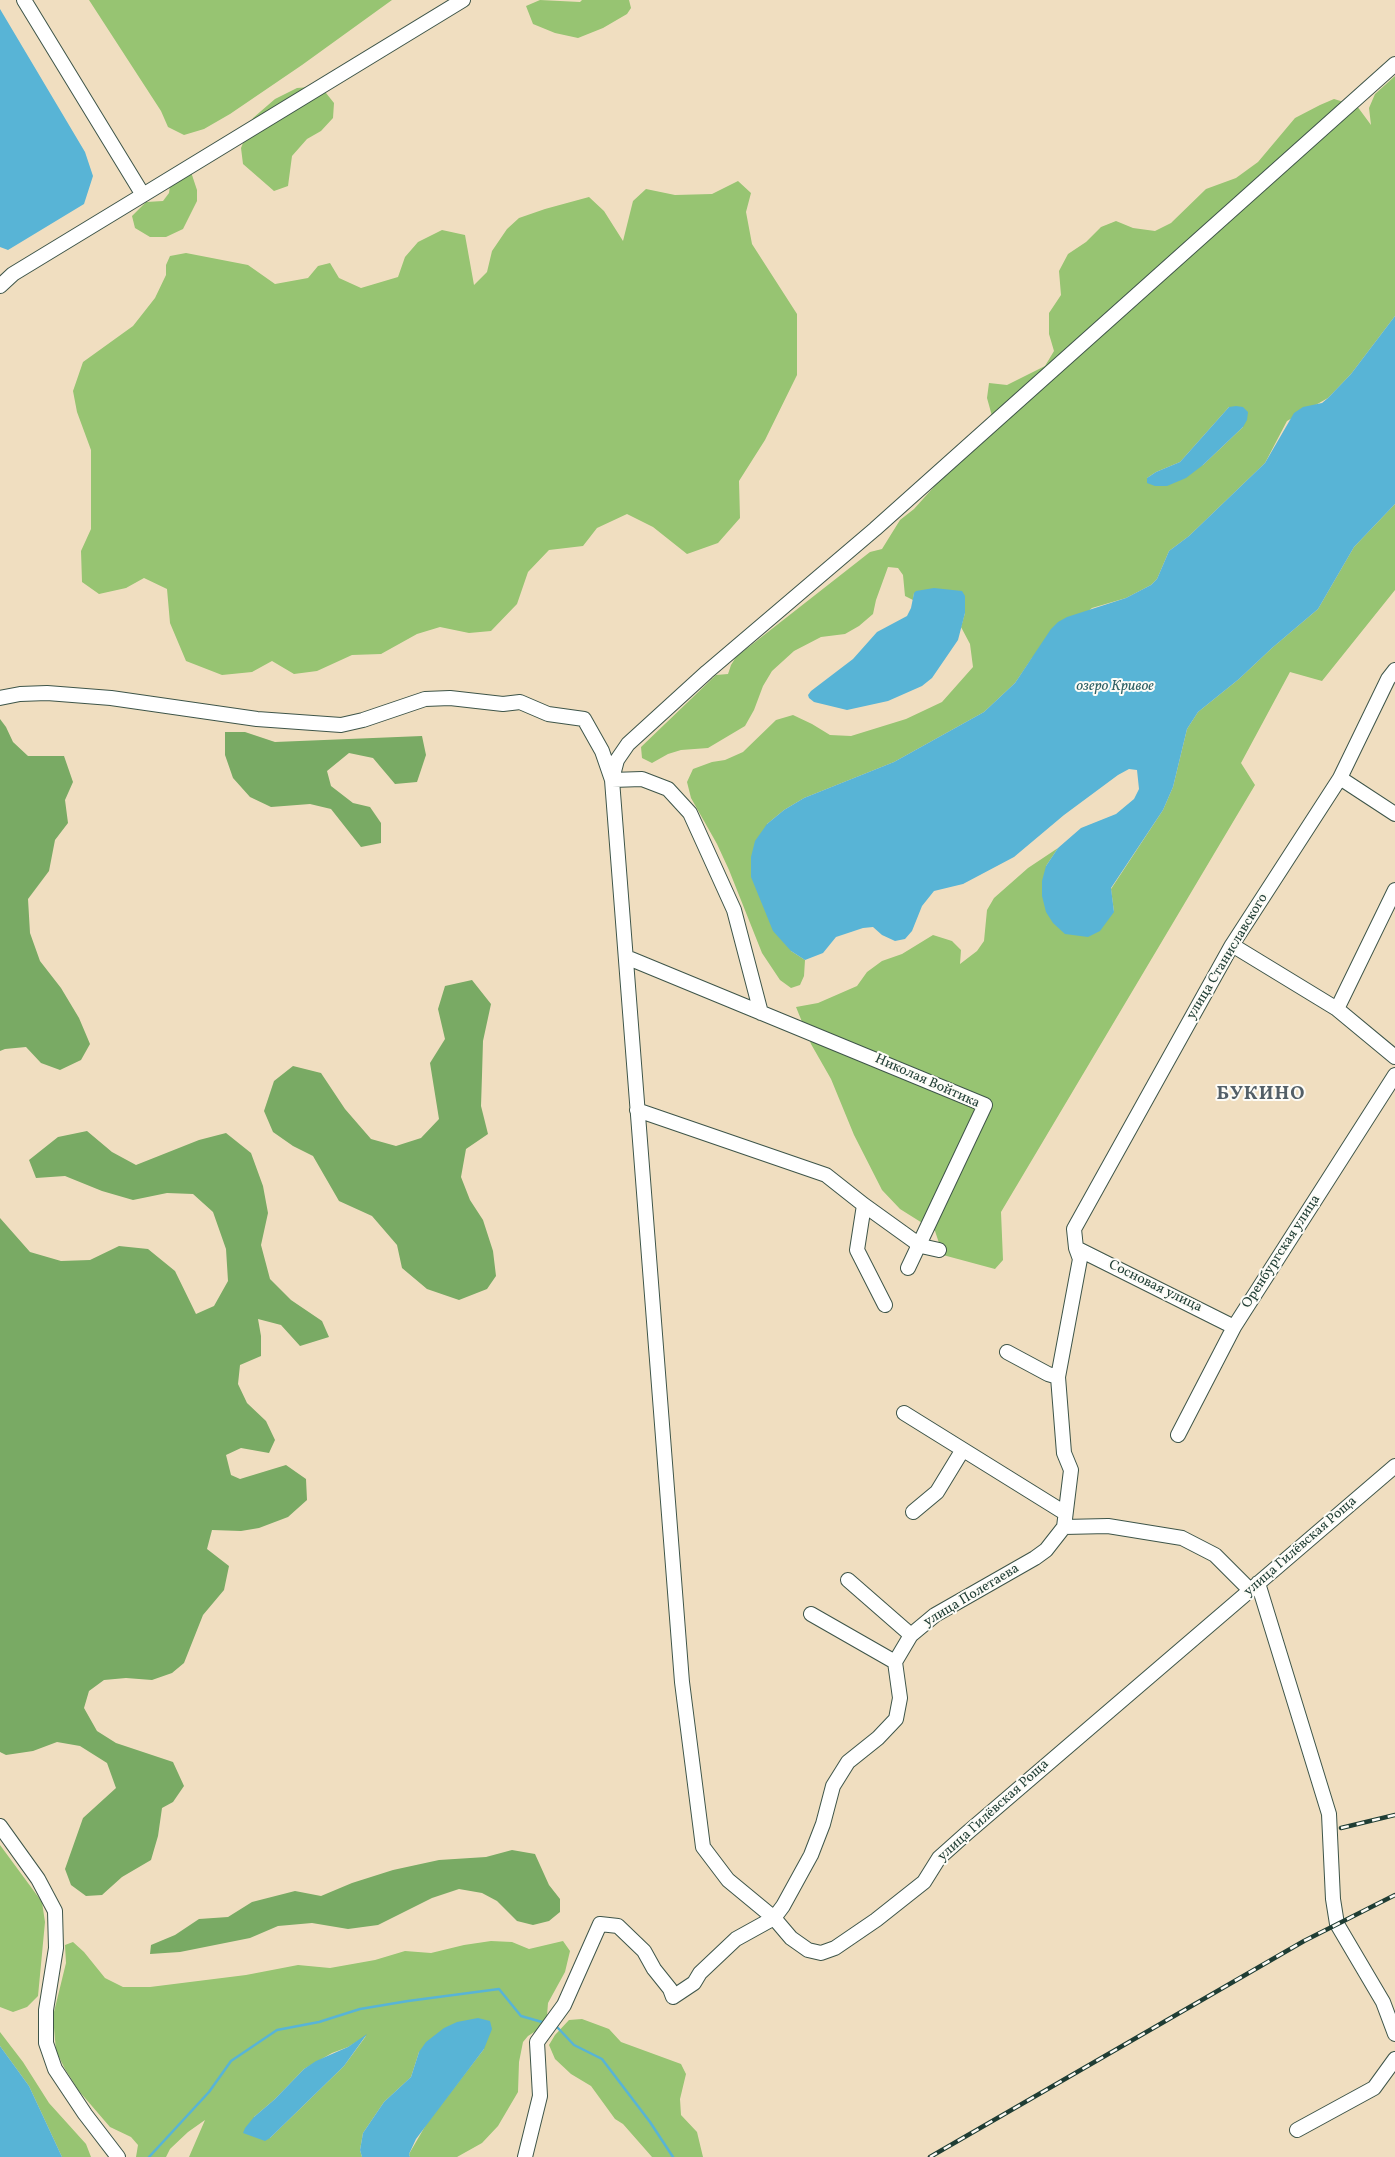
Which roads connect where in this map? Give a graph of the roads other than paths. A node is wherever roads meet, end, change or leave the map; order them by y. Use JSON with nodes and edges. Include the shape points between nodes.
{"nodes":[{"id":1,"x":24,"y":0,"type":"edge"},
{"id":2,"x":463,"y":0,"type":"edge"},
{"id":3,"x":1395,"y":64,"type":"edge"},
{"id":4,"x":143,"y":195,"type":"junction"},
{"id":5,"x":0,"y":286,"type":"edge"},
{"id":6,"x":1395,"y":670,"type":"edge"},
{"id":7,"x":0,"y":698,"type":"edge"},
{"id":8,"x":1340,"y":778,"type":"junction"},
{"id":9,"x":612,"y":780,"type":"junction"},
{"id":10,"x":1395,"y":814,"type":"edge"},
{"id":11,"x":1395,"y":890,"type":"edge"},
{"id":12,"x":1232,"y":945,"type":"junction"},
{"id":13,"x":626,"y":957,"type":"junction"},
{"id":14,"x":1337,"y":1009,"type":"junction"},
{"id":15,"x":761,"y":1013,"type":"junction"},
{"id":16,"x":1395,"y":1057,"type":"edge"},
{"id":17,"x":1395,"y":1075,"type":"edge"},
{"id":18,"x":638,"y":1110,"type":"junction"},
{"id":19,"x":864,"y":1205,"type":"junction"},
{"id":20,"x":920,"y":1244,"type":"junction"},
{"id":21,"x":1076,"y":1248,"type":"junction"},
{"id":22,"x":939,"y":1250,"type":"dead end"},
{"id":23,"x":908,"y":1268,"type":"dead end"},
{"id":24,"x":885,"y":1305,"type":"dead end"},
{"id":25,"x":1234,"y":1327,"type":"junction"},
{"id":26,"x":1007,"y":1352,"type":"dead end"},
{"id":27,"x":1058,"y":1377,"type":"junction"},
{"id":28,"x":904,"y":1413,"type":"dead end"},
{"id":29,"x":1178,"y":1436,"type":"dead end"},
{"id":30,"x":962,"y":1451,"type":"junction"},
{"id":31,"x":1395,"y":1466,"type":"edge"},
{"id":32,"x":913,"y":1512,"type":"dead end"},
{"id":33,"x":1065,"y":1513,"type":"junction"},
{"id":34,"x":1064,"y":1527,"type":"junction"},
{"id":35,"x":848,"y":1580,"type":"dead end"},
{"id":36,"x":1254,"y":1587,"type":"junction"},
{"id":37,"x":811,"y":1614,"type":"dead end"},
{"id":38,"x":910,"y":1635,"type":"junction"},
{"id":39,"x":894,"y":1662,"type":"junction"},
{"id":40,"x":0,"y":1826,"type":"edge"},
{"id":41,"x":774,"y":1918,"type":"junction"},
{"id":42,"x":1395,"y":2034,"type":"edge"},
{"id":43,"x":1395,"y":2059,"type":"edge"},
{"id":44,"x":1298,"y":2130,"type":"dead end"},
{"id":45,"x":118,"y":2157,"type":"edge"},
{"id":46,"x":525,"y":2157,"type":"edge"}],
"edges":[{"from":1,"to":4,"type":"street"},
{"from":2,"to":4,"type":"street"},
{"from":3,"to":9,"type":"street","via":[[875,529],[628,744],[617,760]]},
{"from":4,"to":5,"type":"street","via":[[13,274]]},
{"from":6,"to":8,"type":"street","name":"улица Станиславского"},
{"from":7,"to":9,"type":"street","via":[[47,694],[101,698],[257,719],[341,725],[425,699],[450,698],[503,704],[520,702],[548,714],[584,719],[602,750]]},
{"from":8,"to":10,"type":"street"},
{"from":8,"to":12,"type":"street","name":"улица Станиславского"},
{"from":9,"to":13,"type":"street","name":"улица Гилёвская Роща"},
{"from":9,"to":15,"type":"street","via":[[642,778],[668,789],[690,813],[734,910]]},
{"from":11,"to":14,"type":"street"},
{"from":12,"to":14,"type":"street"},
{"from":12,"to":21,"type":"street","name":"улица Станиславского","via":[[1074,1229]]},
{"from":13,"to":15,"type":"street"},
{"from":13,"to":18,"type":"street","name":"улица Гилёвская Роща"},
{"from":14,"to":16,"type":"street"},
{"from":15,"to":20,"type":"street","name":"Николая Войтика","via":[[985,1105]]},
{"from":17,"to":25,"type":"street","name":"Оренбургская улица"},
{"from":18,"to":19,"type":"street","via":[[826,1176]]},
{"from":18,"to":41,"type":"street","name":"улица Гилёвская Роща","via":[[680,1662],[703,1846],[728,1880]]},
{"from":19,"to":20,"type":"street"},
{"from":19,"to":24,"type":"street","via":[[857,1250]]},
{"from":20,"to":22,"type":"street"},
{"from":20,"to":23,"type":"street","name":"Николая Войтика"},
{"from":21,"to":25,"type":"street","name":"Сосновая улица"},
{"from":21,"to":27,"type":"street","via":[[1080,1258]]},
{"from":25,"to":29,"type":"street","name":"Оренбургская улица"},
{"from":26,"to":27,"type":"street"},
{"from":27,"to":33,"type":"street","via":[[1064,1453],[1071,1470]]},
{"from":28,"to":30,"type":"street"},
{"from":30,"to":32,"type":"street","via":[[938,1492]]},
{"from":30,"to":33,"type":"street"},
{"from":31,"to":36,"type":"street","name":"улица Гилёвская Роща"},
{"from":33,"to":34,"type":"street"},
{"from":34,"to":36,"type":"street","via":[[1108,1526],[1182,1538],[1215,1555]]},
{"from":34,"to":38,"type":"street","name":"улица Полетаева","via":[[1046,1550],[1035,1558],[934,1615]]},
{"from":35,"to":38,"type":"street"},
{"from":36,"to":41,"type":"street","name":"улица Гилёвская Роща","via":[[939,1858],[924,1882],[848,1940],[821,1952],[808,1950],[791,1938]]},
{"from":36,"to":42,"type":"street","via":[[1329,1814],[1337,1924],[1382,2002]]},
{"from":37,"to":39,"type":"street"},
{"from":38,"to":39,"type":"street","name":"улица Полетаева"},
{"from":39,"to":41,"type":"street","via":[[900,1698],[896,1718],[878,1738],[848,1762],[833,1786],[811,1855]]},
{"from":40,"to":45,"type":"street","via":[[38,1879],[55,1911],[56,1948],[46,2010],[46,2043],[55,2069]]},
{"from":41,"to":46,"type":"street","via":[[743,1933],[700,1973],[694,1983],[673,1997],[644,1952],[618,1926],[600,1924],[564,2005],[537,2042],[540,2096]]},
{"from":43,"to":44,"type":"street","via":[[1374,2088]]}]}
